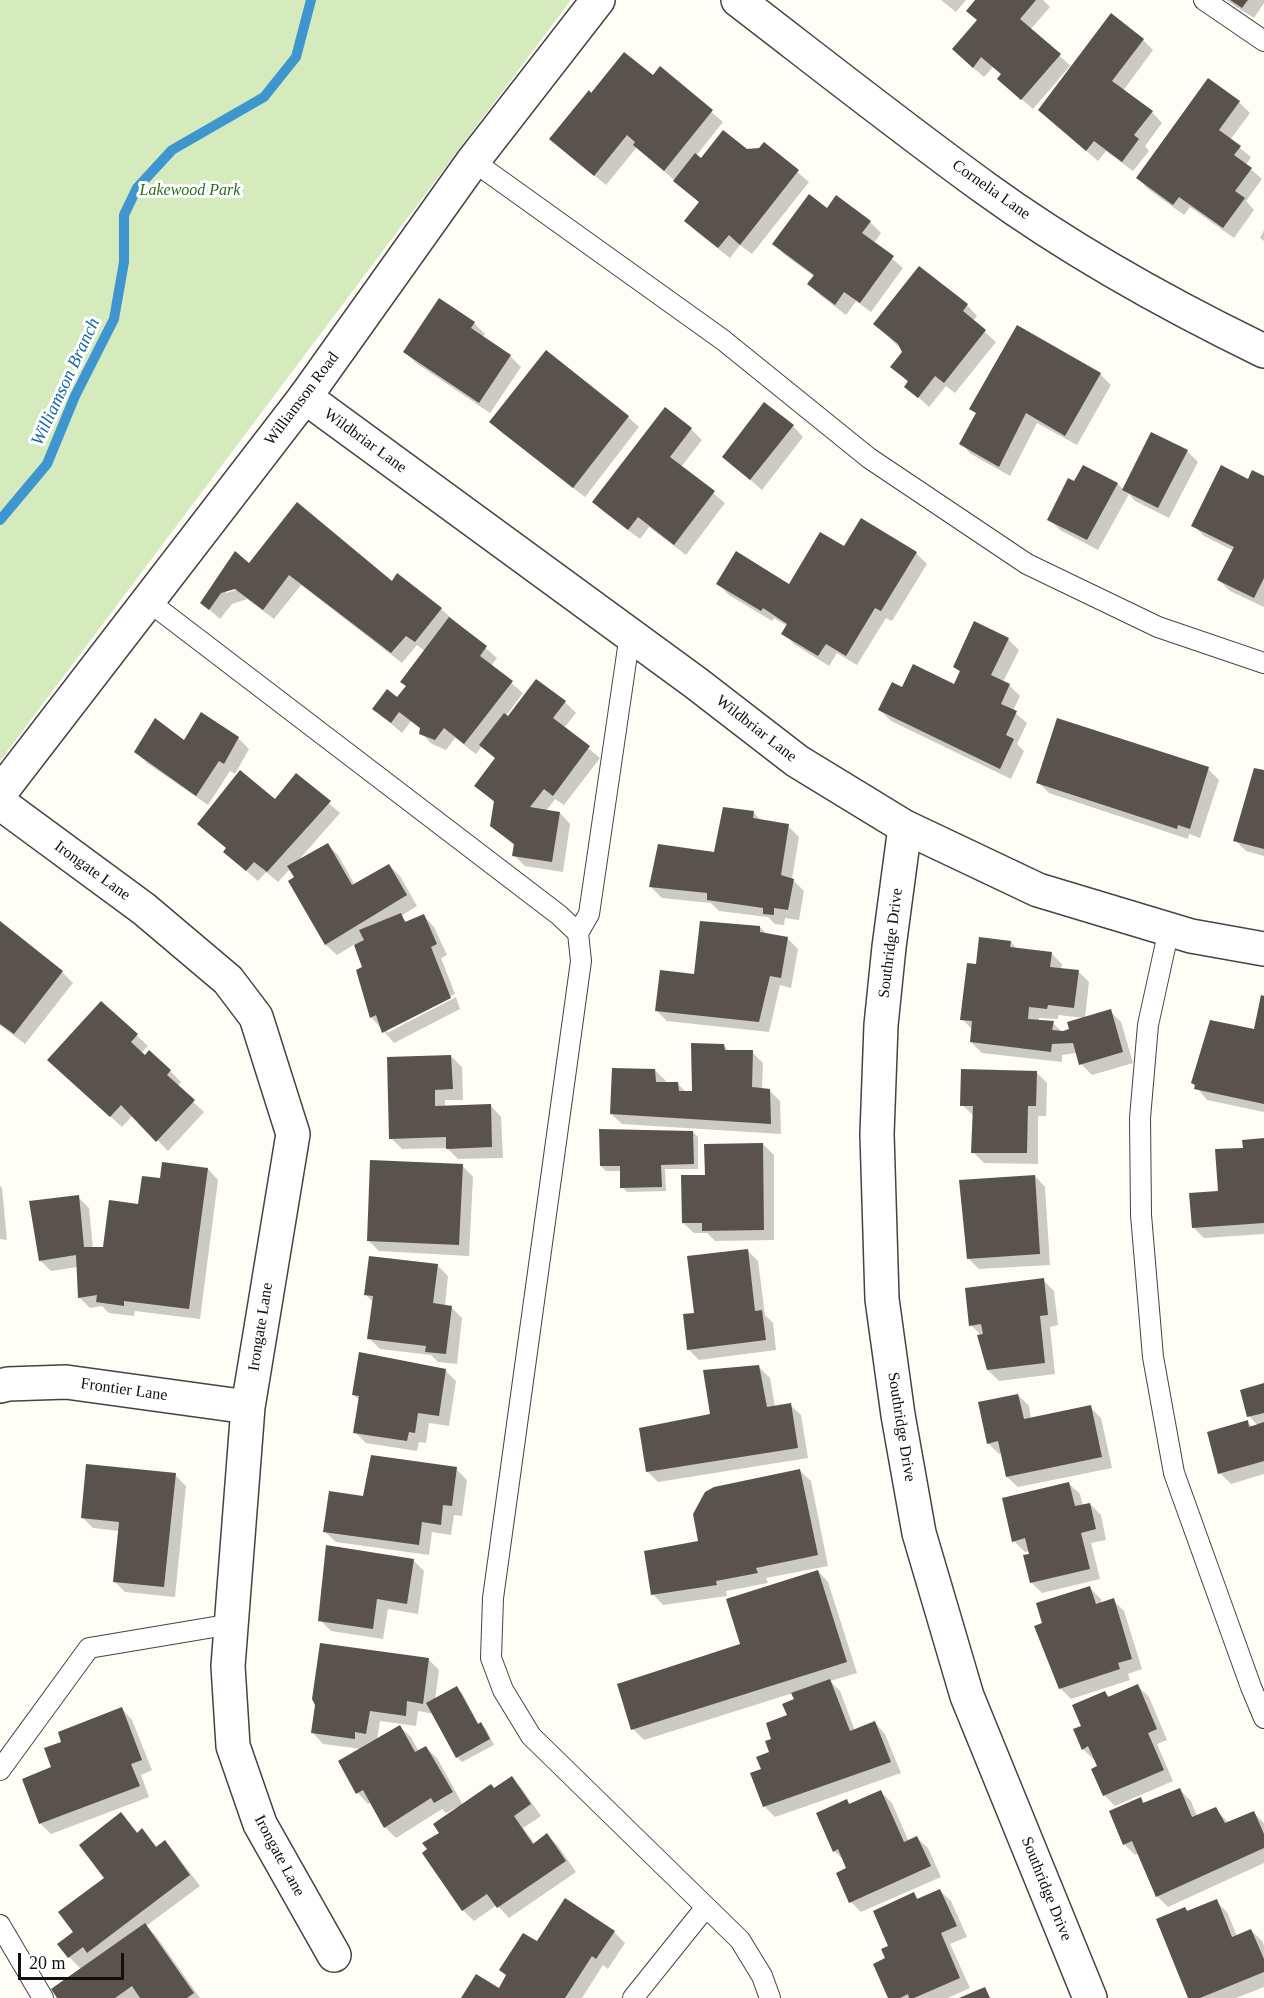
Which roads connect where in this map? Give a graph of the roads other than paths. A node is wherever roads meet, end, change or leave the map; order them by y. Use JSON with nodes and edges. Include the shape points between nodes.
{"nodes":[{"id":1,"x":598,"y":0,"type":"edge"},
{"id":2,"x":738,"y":0,"type":"edge"},
{"id":3,"x":1204,"y":0,"type":"edge"},
{"id":4,"x":1264,"y":42,"type":"edge"},
{"id":5,"x":474,"y":161,"type":"junction"},
{"id":6,"x":1264,"y":351,"type":"edge"},
{"id":7,"x":305,"y":397,"type":"junction"},
{"id":8,"x":148,"y":601,"type":"junction"},
{"id":9,"x":630,"y":634,"type":"junction"},
{"id":10,"x":1264,"y":663,"type":"edge"},
{"id":11,"x":0,"y":794,"type":"edge"},
{"id":12,"x":0,"y":803,"type":"edge"},
{"id":13,"x":905,"y":827,"type":"junction"},
{"id":14,"x":1169,"y":930,"type":"junction"},
{"id":15,"x":578,"y":933,"type":"junction"},
{"id":16,"x":1264,"y":950,"type":"edge"},
{"id":17,"x":0,"y":1386,"type":"edge"},
{"id":18,"x":248,"y":1407,"type":"junction"},
{"id":19,"x":232,"y":1624,"type":"junction"},
{"id":20,"x":1264,"y":1718,"type":"edge"},
{"id":21,"x":0,"y":1770,"type":"edge"},
{"id":22,"x":706,"y":1907,"type":"junction"},
{"id":23,"x":0,"y":1925,"type":"edge"},
{"id":24,"x":334,"y":1955,"type":"dead end"},
{"id":25,"x":43,"y":1998,"type":"edge"},
{"id":26,"x":633,"y":1998,"type":"edge"},
{"id":27,"x":770,"y":1998,"type":"edge"},
{"id":28,"x":1090,"y":1998,"type":"edge"}],
"edges":[{"from":1,"to":5,"type":"street","name":"Williamson Road"},
{"from":2,"to":6,"type":"street","name":"Cornelia Lane","via":[[986,189],[1095,261]]},
{"from":3,"to":4,"type":"lane"},
{"from":5,"to":7,"type":"street","name":"Williamson Road"},
{"from":5,"to":10,"type":"lane","via":[[723,340],[869,458],[1027,564],[1158,627]]},
{"from":7,"to":8,"type":"street","name":"Williamson Road"},
{"from":7,"to":9,"type":"street","name":"Wildbriar Lane"},
{"from":8,"to":11,"type":"street","name":"Williamson Road"},
{"from":8,"to":15,"type":"lane"},
{"from":9,"to":13,"type":"street","name":"Wildbriar Lane","via":[[797,761]]},
{"from":9,"to":15,"type":"lane","via":[[590,914]]},
{"from":12,"to":18,"type":"street","name":"Irongate Lane","via":[[144,909],[228,980],[256,1017],[293,1134]]},
{"from":13,"to":14,"type":"street","name":"Wildbriar Lane","via":[[1038,890]]},
{"from":13,"to":28,"type":"street","name":"Southridge Drive","via":[[882,1014],[877,1134],[882,1299],[898,1414],[919,1533],[967,1696]]},
{"from":14,"to":16,"type":"street","name":"Wildbriar Lane"},
{"from":14,"to":20,"type":"lane","via":[[1148,1025],[1140,1118],[1141,1215],[1153,1357],[1174,1473]]},
{"from":15,"to":22,"type":"lane","via":[[580,961],[493,1598],[491,1658],[503,1690],[531,1736]]},
{"from":17,"to":18,"type":"street","name":"Frontier Lane","via":[[66,1382]]},
{"from":18,"to":19,"type":"street","name":"Irongate Lane"},
{"from":19,"to":21,"type":"lane","via":[[89,1648]]},
{"from":19,"to":24,"type":"street","name":"Irongate Lane","via":[[228,1666],[233,1746],[260,1824]]},
{"from":22,"to":26,"type":"lane"},
{"from":22,"to":27,"type":"lane","via":[[740,1940],[762,1976]]},
{"from":23,"to":25,"type":"lane"}]}
